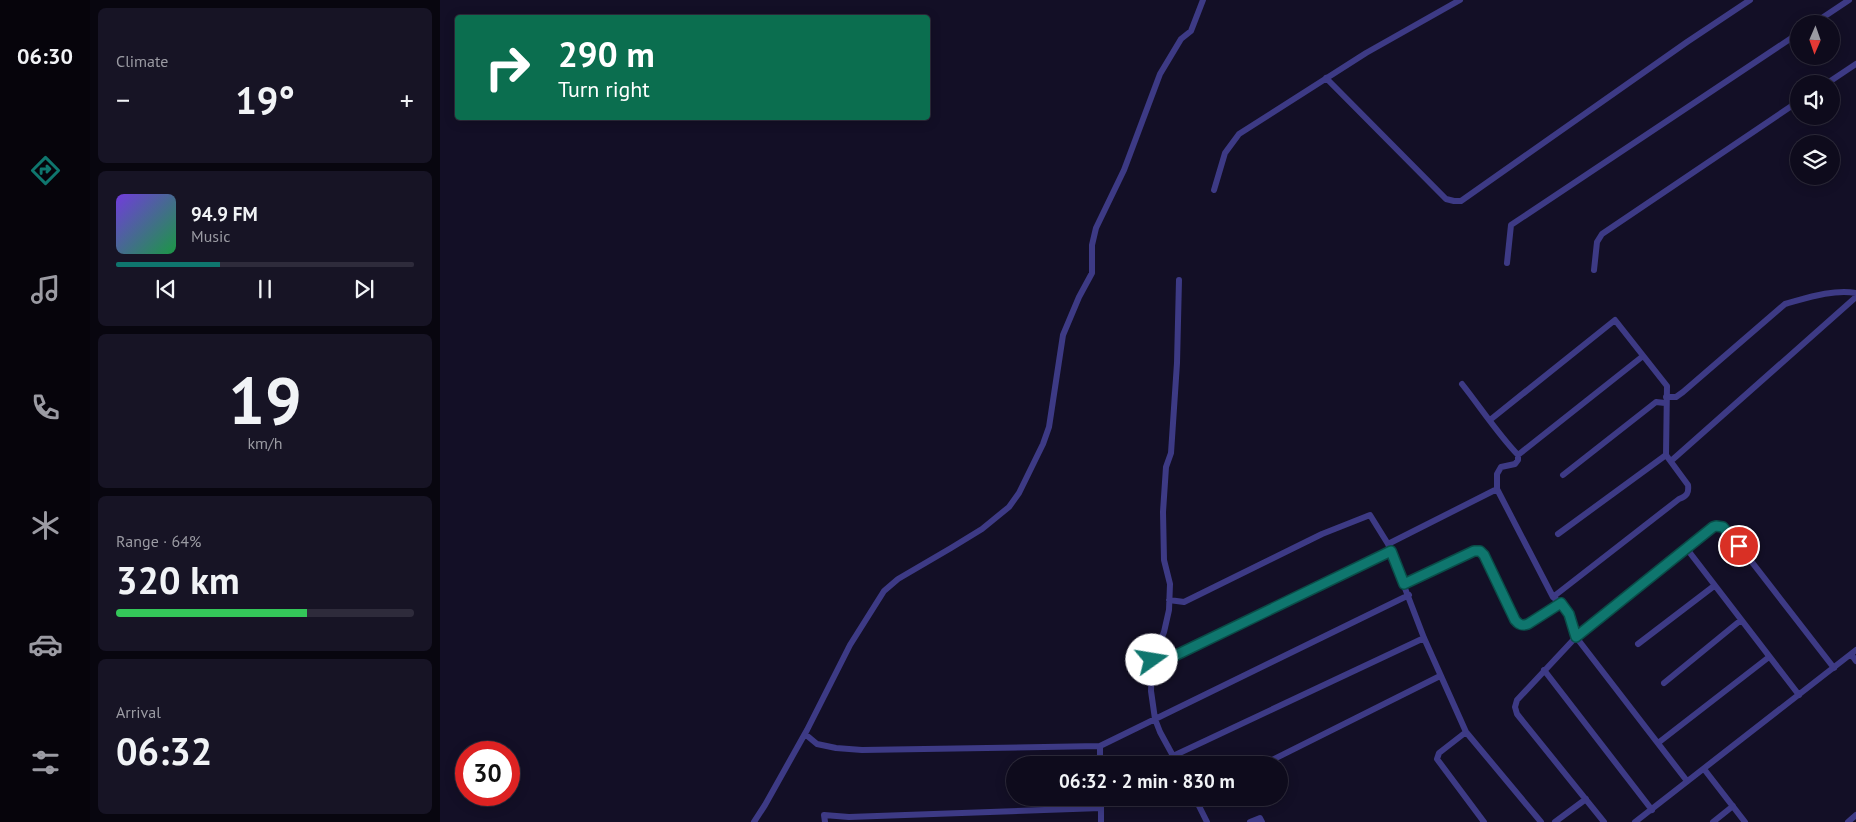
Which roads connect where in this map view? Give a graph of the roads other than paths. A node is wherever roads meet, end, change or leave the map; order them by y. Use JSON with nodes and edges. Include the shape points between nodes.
{"nodes":[{"id":1,"x":1203,"y":0,"type":"edge"},
{"id":2,"x":1460,"y":0,"type":"edge"},
{"id":3,"x":1750,"y":0,"type":"edge"},
{"id":4,"x":1849,"y":0,"type":"edge"},
{"id":5,"x":1826,"y":15,"type":"edge"},
{"id":6,"x":1790,"y":39,"type":"edge"},
{"id":7,"x":1856,"y":64,"type":"edge"},
{"id":8,"x":1840,"y":75,"type":"edge"},
{"id":9,"x":1326,"y":78,"type":"junction"},
{"id":10,"x":1790,"y":107,"type":"edge"},
{"id":11,"x":1214,"y":190,"type":"dead end"},
{"id":12,"x":1507,"y":263,"type":"dead end"},
{"id":13,"x":1594,"y":270,"type":"dead end"},
{"id":14,"x":1179,"y":280,"type":"dead end"},
{"id":15,"x":1856,"y":292,"type":"edge"},
{"id":16,"x":1856,"y":297,"type":"edge"},
{"id":17,"x":1643,"y":356,"type":"junction"},
{"id":18,"x":1462,"y":384,"type":"dead end"},
{"id":19,"x":1666,"y":400,"type":"junction"},
{"id":20,"x":1490,"y":420,"type":"junction"},
{"id":21,"x":1666,"y":454,"type":"junction"},
{"id":22,"x":1518,"y":456,"type":"junction"},
{"id":23,"x":1671,"y":461,"type":"junction"},
{"id":24,"x":1563,"y":474,"type":"dead end"},
{"id":25,"x":1498,"y":489,"type":"junction"},
{"id":26,"x":1558,"y":534,"type":"dead end"},
{"id":27,"x":1388,"y":544,"type":"junction"},
{"id":28,"x":1686,"y":549,"type":"junction"},
{"id":29,"x":1391,"y":551,"type":"junction"},
{"id":30,"x":1404,"y":584,"type":"junction"},
{"id":31,"x":1714,"y":586,"type":"junction"},
{"id":32,"x":1409,"y":595,"type":"junction"},
{"id":33,"x":1553,"y":597,"type":"junction"},
{"id":34,"x":1169,"y":600,"type":"junction"},
{"id":35,"x":1561,"y":603,"type":"junction"},
{"id":36,"x":1741,"y":620,"type":"junction"},
{"id":37,"x":1576,"y":637,"type":"junction"},
{"id":38,"x":1424,"y":638,"type":"junction"},
{"id":39,"x":1638,"y":644,"type":"dead end"},
{"id":40,"x":1854,"y":652,"type":"edge"},
{"id":41,"x":1769,"y":657,"type":"junction"},
{"id":42,"x":1152,"y":660,"type":"junction"},
{"id":43,"x":1856,"y":661,"type":"edge"},
{"id":44,"x":1834,"y":668,"type":"junction"},
{"id":45,"x":1544,"y":670,"type":"junction"},
{"id":46,"x":1440,"y":676,"type":"junction"},
{"id":47,"x":1664,"y":683,"type":"dead end"},
{"id":48,"x":1799,"y":695,"type":"junction"},
{"id":49,"x":1155,"y":720,"type":"junction"},
{"id":50,"x":1466,"y":732,"type":"junction"},
{"id":51,"x":805,"y":734,"type":"junction"},
{"id":52,"x":1658,"y":743,"type":"junction"},
{"id":53,"x":1100,"y":746,"type":"junction"},
{"id":54,"x":1100,"y":756,"type":"edge"},
{"id":55,"x":1173,"y":756,"type":"joint"},
{"id":56,"x":1280,"y":756,"type":"edge"},
{"id":57,"x":1704,"y":769,"type":"junction"},
{"id":58,"x":1687,"y":781,"type":"junction"},
{"id":59,"x":1586,"y":799,"type":"junction"},
{"id":60,"x":1200,"y":806,"type":"edge"},
{"id":61,"x":1732,"y":806,"type":"junction"},
{"id":62,"x":1101,"y":808,"type":"joint"},
{"id":63,"x":1652,"y":810,"type":"junction"},
{"id":64,"x":1856,"y":815,"type":"edge"},
{"id":65,"x":754,"y":822,"type":"edge"},
{"id":66,"x":825,"y":822,"type":"edge"},
{"id":67,"x":1102,"y":822,"type":"edge"},
{"id":68,"x":1207,"y":822,"type":"edge"},
{"id":69,"x":1250,"y":822,"type":"edge"},
{"id":70,"x":1262,"y":822,"type":"edge"},
{"id":71,"x":1484,"y":822,"type":"edge"},
{"id":72,"x":1541,"y":822,"type":"edge"},
{"id":73,"x":1555,"y":822,"type":"edge"},
{"id":74,"x":1604,"y":822,"type":"edge"},
{"id":75,"x":1635,"y":822,"type":"edge"},
{"id":76,"x":1713,"y":822,"type":"edge"},
{"id":77,"x":1745,"y":822,"type":"edge"},
{"id":78,"x":1848,"y":822,"type":"edge"}],
"edges":[{"from":1,"to":51,"type":"street","via":[[1190,31],[1180,39],[1160,74],[1124,170],[1096,228],[1092,273],[1063,335],[1049,427],[1020,493],[1009,507],[982,529],[906,573],[884,591],[850,645]]},
{"from":2,"to":9,"type":"street"},
{"from":3,"to":9,"type":"street","via":[[1461,201],[1446,199]]},
{"from":4,"to":5,"type":"street"},
{"from":6,"to":12,"type":"street","via":[[1511,225]]},
{"from":7,"to":8,"type":"street"},
{"from":9,"to":11,"type":"street","via":[[1239,134],[1225,153]]},
{"from":10,"to":13,"type":"street","via":[[1602,234],[1597,242]]},
{"from":14,"to":34,"type":"street","via":[[1171,453],[1166,467],[1163,512]]},
{"from":15,"to":19,"type":"street","via":[[1785,304],[1683,392]]},
{"from":16,"to":23,"type":"street"},
{"from":17,"to":19,"type":"street","via":[[1667,386]]},
{"from":17,"to":20,"type":"street","via":[[1615,320]]},
{"from":17,"to":22,"type":"street"},
{"from":18,"to":20,"type":"street"},
{"from":19,"to":21,"type":"street"},
{"from":19,"to":24,"type":"street","via":[[1656,402]]},
{"from":20,"to":22,"type":"street"},
{"from":21,"to":23,"type":"street"},
{"from":21,"to":26,"type":"street"},
{"from":22,"to":25,"type":"street","via":[[1515,464],[1501,467]]},
{"from":23,"to":33,"type":"street","via":[[1688,485],[1686,497]]},
{"from":25,"to":27,"type":"street"},
{"from":25,"to":33,"type":"street"},
{"from":27,"to":29,"type":"street"},
{"from":27,"to":34,"type":"street","via":[[1370,515],[1322,534],[1184,602]]},
{"from":28,"to":31,"type":"street"},
{"from":28,"to":37,"type":"street"},
{"from":28,"to":44,"type":"street","via":[[1713,527],[1723,527]]},
{"from":29,"to":30,"type":"street"},
{"from":29,"to":42,"type":"street","via":[[1166,660]]},
{"from":30,"to":32,"type":"street"},
{"from":30,"to":35,"type":"street","via":[[1480,551],[1519,624],[1528,624]]},
{"from":31,"to":36,"type":"street"},
{"from":31,"to":39,"type":"street"},
{"from":32,"to":38,"type":"street"},
{"from":32,"to":49,"type":"street"},
{"from":33,"to":35,"type":"street"},
{"from":34,"to":42,"type":"street","via":[[1164,632]]},
{"from":35,"to":37,"type":"street","via":[[1569,614]]},
{"from":36,"to":41,"type":"street"},
{"from":36,"to":47,"type":"street"},
{"from":37,"to":45,"type":"street"},
{"from":37,"to":52,"type":"street"},
{"from":38,"to":46,"type":"street"},
{"from":38,"to":55,"type":"street"},
{"from":40,"to":43,"type":"street"},
{"from":40,"to":44,"type":"street"},
{"from":41,"to":48,"type":"street"},
{"from":41,"to":52,"type":"street"},
{"from":42,"to":49,"type":"street","via":[[1151,691]]},
{"from":44,"to":48,"type":"street"},
{"from":45,"to":59,"type":"street","via":[[1517,700],[1515,710]]},
{"from":45,"to":63,"type":"street"},
{"from":46,"to":50,"type":"street"},
{"from":46,"to":56,"type":"street"},
{"from":48,"to":57,"type":"street"},
{"from":49,"to":53,"type":"street"},
{"from":49,"to":55,"type":"street"},
{"from":50,"to":71,"type":"street","via":[[1439,753],[1437,759]]},
{"from":50,"to":72,"type":"street"},
{"from":51,"to":53,"type":"street","via":[[817,744],[862,750]]},
{"from":51,"to":65,"type":"street"},
{"from":52,"to":58,"type":"street"},
{"from":53,"to":54,"type":"street"},
{"from":57,"to":58,"type":"street"},
{"from":57,"to":61,"type":"street"},
{"from":58,"to":63,"type":"street"},
{"from":59,"to":73,"type":"street"},
{"from":59,"to":74,"type":"street"},
{"from":60,"to":68,"type":"street"},
{"from":61,"to":76,"type":"street"},
{"from":61,"to":77,"type":"street"},
{"from":62,"to":66,"type":"street","via":[[849,817],[824,815]]},
{"from":62,"to":67,"type":"street"},
{"from":63,"to":75,"type":"street"},
{"from":64,"to":78,"type":"street"},
{"from":69,"to":70,"type":"street","via":[[1260,818]]}]}
